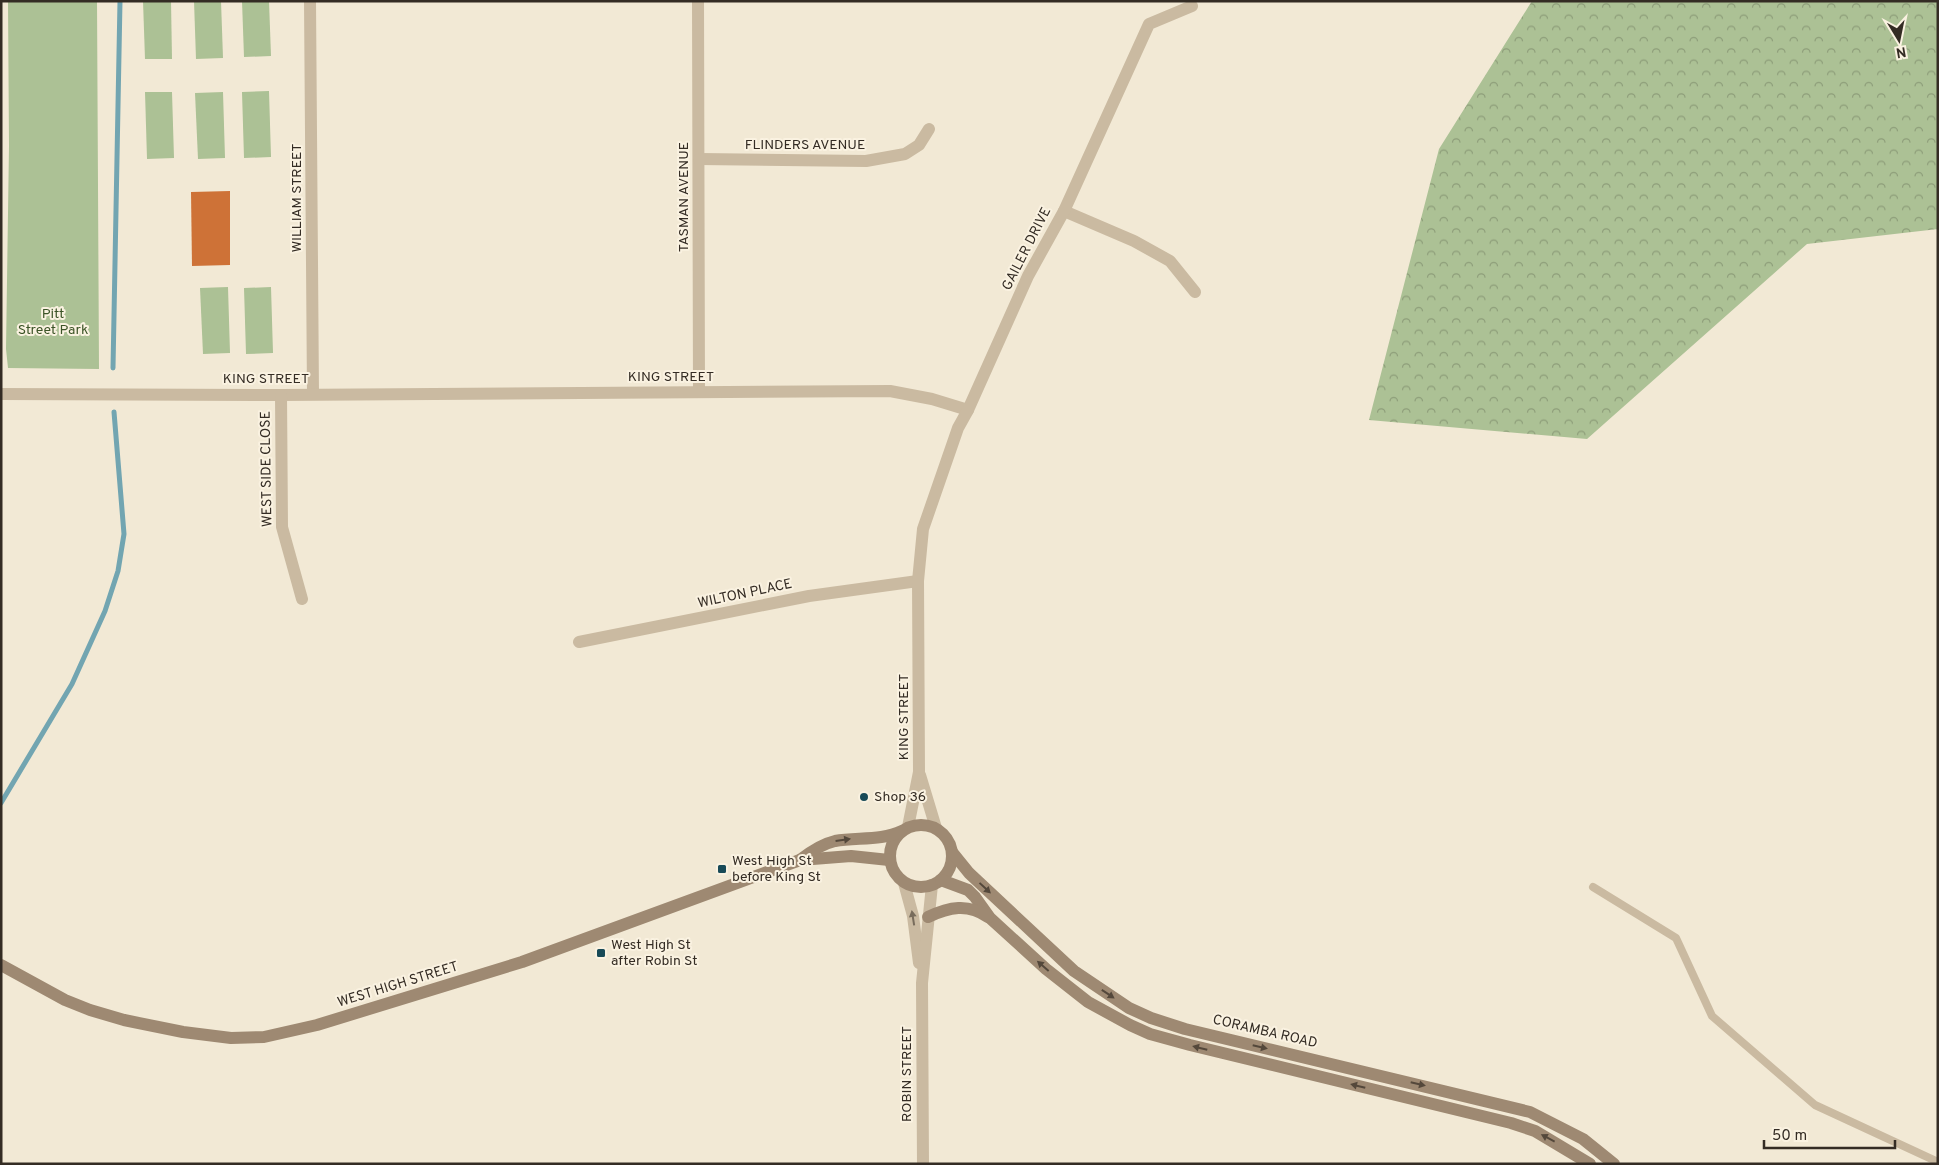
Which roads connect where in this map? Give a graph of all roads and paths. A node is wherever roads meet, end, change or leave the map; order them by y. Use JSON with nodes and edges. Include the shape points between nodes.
{"nodes":[{"id":1,"x":310,"y":1,"type":"edge"},
{"id":2,"x":698,"y":1,"type":"edge"},
{"id":3,"x":1192,"y":6,"type":"dead end"},
{"id":4,"x":929,"y":129,"type":"dead end"},
{"id":5,"x":699,"y":159,"type":"junction"},
{"id":6,"x":1064,"y":211,"type":"junction"},
{"id":7,"x":1195,"y":292,"type":"dead end"},
{"id":8,"x":699,"y":392,"type":"junction"},
{"id":9,"x":1,"y":394,"type":"edge"},
{"id":10,"x":313,"y":394,"type":"junction"},
{"id":11,"x":281,"y":395,"type":"junction"},
{"id":12,"x":968,"y":410,"type":"junction"},
{"id":13,"x":918,"y":581,"type":"junction"},
{"id":14,"x":302,"y":599,"type":"dead end"},
{"id":15,"x":579,"y":642,"type":"dead end"},
{"id":16,"x":919,"y":772,"type":"junction"},
{"id":17,"x":936,"y":828,"type":"junction"},
{"id":18,"x":905,"y":829,"type":"junction"},
{"id":19,"x":952,"y":852,"type":"junction"},
{"id":20,"x":800,"y":860,"type":"junction"},
{"id":21,"x":889,"y":860,"type":"junction"},
{"id":22,"x":904,"y":882,"type":"junction"},
{"id":23,"x":937,"y":882,"type":"junction"},
{"id":24,"x":1593,"y":887,"type":"dead end"},
{"id":25,"x":928,"y":917,"type":"junction"},
{"id":26,"x":990,"y":918,"type":"junction"},
{"id":27,"x":1,"y":965,"type":"edge"},
{"id":28,"x":922,"y":983,"type":"junction"},
{"id":29,"x":1938,"y":1162,"type":"edge"},
{"id":30,"x":923,"y":1164,"type":"edge"},
{"id":31,"x":1590,"y":1164,"type":"edge"},
{"id":32,"x":1614,"y":1164,"type":"edge"}],
"edges":[{"from":1,"to":10,"type":"street","name":"WILLIAM STREET"},
{"from":2,"to":5,"type":"street","name":"TASMAN AVENUE"},
{"from":3,"to":6,"type":"street","name":"GAILER DRIVE","via":[[1149,24]]},
{"from":4,"to":5,"type":"street","name":"FLINDERS AVENUE","via":[[919,145],[905,154],[866,161]]},
{"from":5,"to":8,"type":"street","name":"TASMAN AVENUE"},
{"from":6,"to":7,"type":"street","via":[[1134,241],[1170,261]]},
{"from":6,"to":12,"type":"street","name":"GAILER DRIVE","via":[[1028,276]]},
{"from":8,"to":10,"type":"street","name":"KING STREET"},
{"from":8,"to":12,"type":"street","name":"KING STREET","via":[[890,391]]},
{"from":9,"to":11,"type":"street","name":"KING STREET"},
{"from":10,"to":11,"type":"street","name":"KING STREET"},
{"from":11,"to":14,"type":"street","name":"WEST SIDE CLOSE","via":[[282,527]]},
{"from":12,"to":13,"type":"street","name":"KING STREET","via":[[958,428],[923,529]]},
{"from":13,"to":15,"type":"street","name":"WILTON PLACE","via":[[809,596]]},
{"from":13,"to":16,"type":"street","name":"KING STREET"},
{"from":16,"to":17,"type":"street","name":"KING STREET"},
{"from":16,"to":18,"type":"street","name":"KING STREET"},
{"from":17,"to":18,"type":"main road","via":[[917,824]]},
{"from":17,"to":19,"type":"main road","via":[[944,834]]},
{"from":20,"to":18,"type":"main road","name":"WEST HIGH STREET","one_way":true,"via":[[833,842],[891,836]]},
{"from":18,"to":21,"type":"main road","via":[[891,844]]},
{"from":19,"to":23,"type":"main road","via":[[948,872]]},
{"from":19,"to":32,"type":"main road","name":"CORAMBA ROAD","one_way":true,"via":[[969,873],[1074,970],[1129,1008],[1185,1029],[1530,1112],[1583,1139]]},
{"from":20,"to":21,"type":"main road","name":"WEST HIGH STREET","via":[[851,856]]},
{"from":20,"to":27,"type":"main road","name":"WEST HIGH STREET","via":[[522,962],[317,1025],[264,1037],[230,1038],[124,1020],[65,1000]]},
{"from":21,"to":22,"type":"main road","via":[[897,877]]},
{"from":22,"to":23,"type":"main road","via":[[922,887]]},
{"from":28,"to":22,"type":"street","name":"ROBIN STREET","one_way":true},
{"from":23,"to":25,"type":"street","name":"ROBIN STREET"},
{"from":23,"to":26,"type":"main road","via":[[968,890]]},
{"from":24,"to":29,"type":"lane","via":[[1676,938],[1712,1016],[1815,1104]]},
{"from":25,"to":26,"type":"main road","via":[[944,910],[966,907]]},
{"from":25,"to":28,"type":"street","name":"ROBIN STREET"},
{"from":31,"to":26,"type":"main road","one_way":true,"via":[[1542,1134],[1511,1123],[1150,1034],[1088,1002]]},
{"from":28,"to":30,"type":"street","name":"ROBIN STREET"}]}
